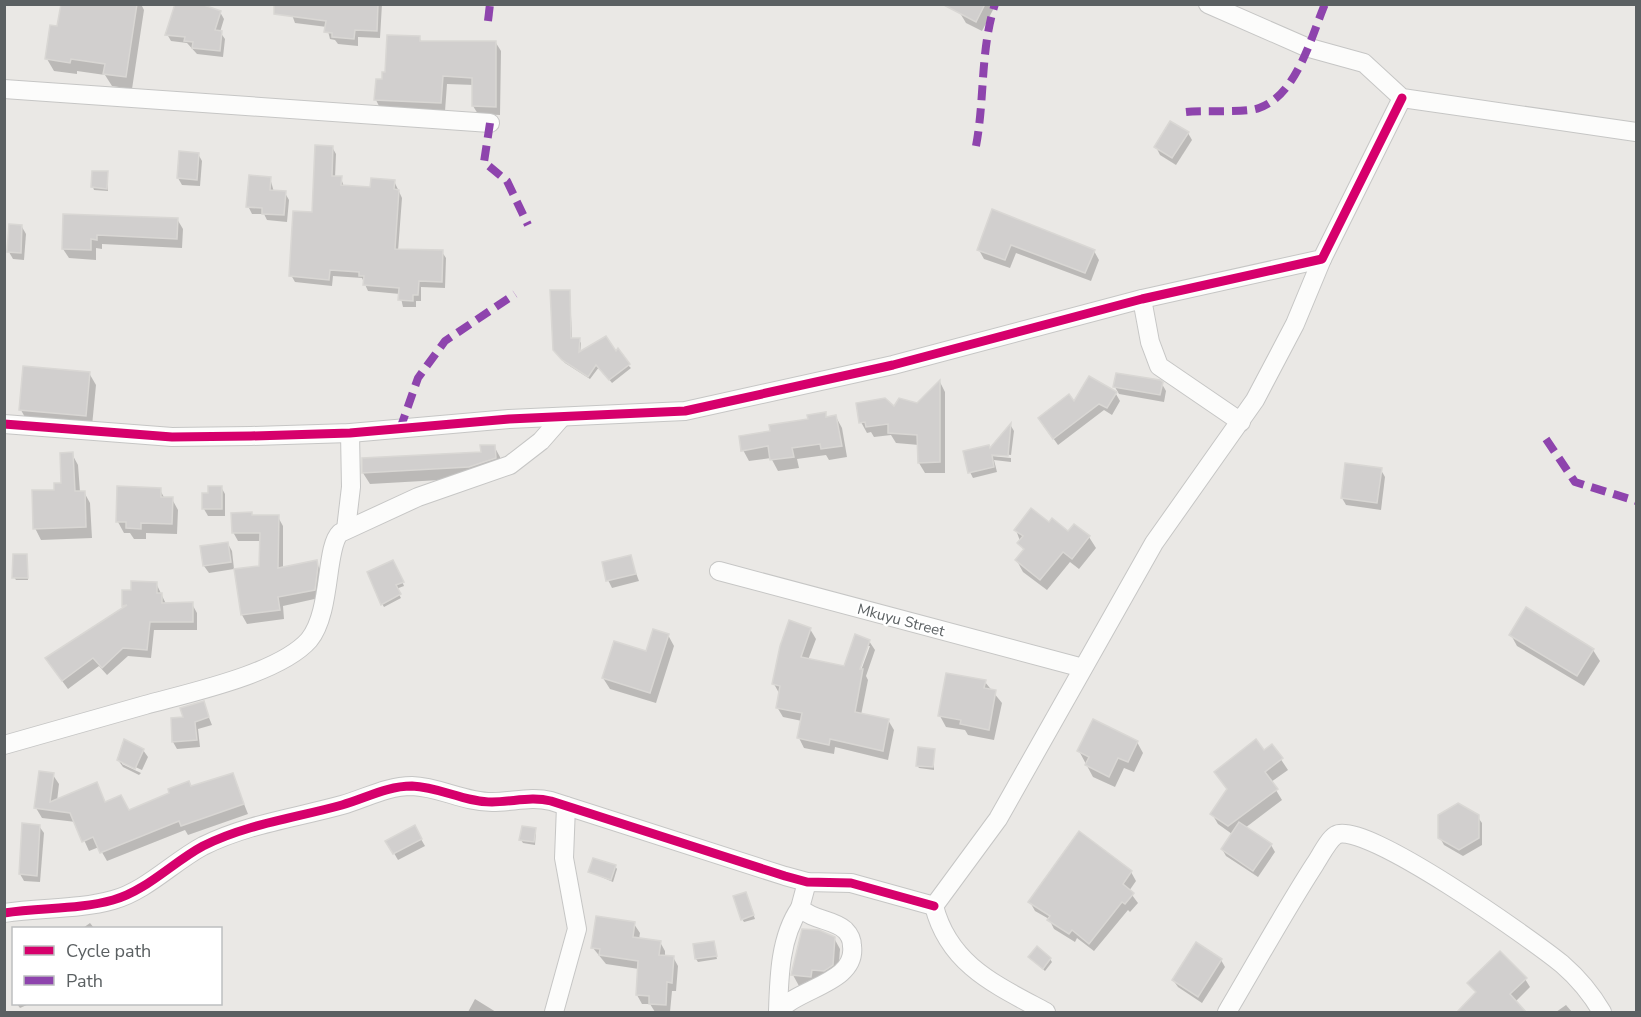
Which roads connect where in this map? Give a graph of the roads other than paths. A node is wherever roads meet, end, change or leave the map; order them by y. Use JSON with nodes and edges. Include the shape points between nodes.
{"nodes":[{"id":1,"x":1208,"y":4,"type":"edge"},
{"id":2,"x":4,"y":89,"type":"edge"},
{"id":3,"x":1402,"y":98,"type":"junction"},
{"id":4,"x":490,"y":123,"type":"dead end"},
{"id":5,"x":1634,"y":128,"type":"edge"},
{"id":6,"x":1322,"y":259,"type":"junction"},
{"id":7,"x":1142,"y":299,"type":"junction"},
{"id":8,"x":562,"y":417,"type":"junction"},
{"id":9,"x":1241,"y":422,"type":"junction"},
{"id":10,"x":4,"y":424,"type":"edge"},
{"id":11,"x":350,"y":433,"type":"junction"},
{"id":12,"x":346,"y":529,"type":"junction"},
{"id":13,"x":719,"y":571,"type":"dead end"},
{"id":14,"x":1083,"y":668,"type":"junction"},
{"id":15,"x":4,"y":745,"type":"edge"},
{"id":16,"x":566,"y":806,"type":"junction"},
{"id":17,"x":807,"y":882,"type":"junction"},
{"id":18,"x":934,"y":906,"type":"junction"},
{"id":19,"x":800,"y":908,"type":"junction"},
{"id":20,"x":4,"y":913,"type":"edge"},
{"id":21,"x":554,"y":1012,"type":"edge"},
{"id":22,"x":778,"y":1012,"type":"edge"},
{"id":23,"x":1046,"y":1012,"type":"edge"},
{"id":24,"x":1227,"y":1012,"type":"edge"},
{"id":25,"x":1602,"y":1012,"type":"edge"}],
"edges":[{"from":1,"to":3,"type":"street","via":[[1306,47],[1364,63]]},
{"from":2,"to":4,"type":"street"},
{"from":3,"to":5,"type":"street"},
{"from":3,"to":6,"type":"street"},
{"from":6,"to":7,"type":"street"},
{"from":6,"to":9,"type":"street","via":[[1295,324]]},
{"from":7,"to":8,"type":"street","via":[[893,365],[705,408]]},
{"from":7,"to":9,"type":"street","via":[[1150,342],[1160,366]]},
{"from":8,"to":11,"type":"street"},
{"from":8,"to":12,"type":"street","via":[[541,441],[510,465],[418,497]]},
{"from":9,"to":14,"type":"street","via":[[1154,543]]},
{"from":10,"to":11,"type":"street","via":[[172,437]]},
{"from":11,"to":12,"type":"street","via":[[351,487]]},
{"from":12,"to":15,"type":"street","via":[[334,540],[330,578],[318,625],[296,651],[223,683]]},
{"from":13,"to":14,"type":"street","name":"Mkuyu Street"},
{"from":14,"to":18,"type":"street","via":[[998,819]]},
{"from":16,"to":17,"type":"street"},
{"from":16,"to":20,"type":"street","via":[[539,798],[492,802],[411,786],[382,790],[345,804],[258,824],[204,845],[115,900],[79,908]]},
{"from":16,"to":21,"type":"street","via":[[564,858],[577,929]]},
{"from":17,"to":18,"type":"street","via":[[851,883]]},
{"from":17,"to":19,"type":"street"},
{"from":18,"to":23,"type":"street","via":[[940,928],[960,958],[998,986]]},
{"from":19,"to":22,"type":"street","via":[[783,952]]},
{"from":19,"to":22,"type":"street","via":[[807,915],[844,928],[850,936],[852,958],[838,977],[800,994]]},
{"from":24,"to":25,"type":"street","via":[[1307,876],[1334,836],[1342,832],[1355,833],[1396,852],[1516,928],[1564,965]]}]}
